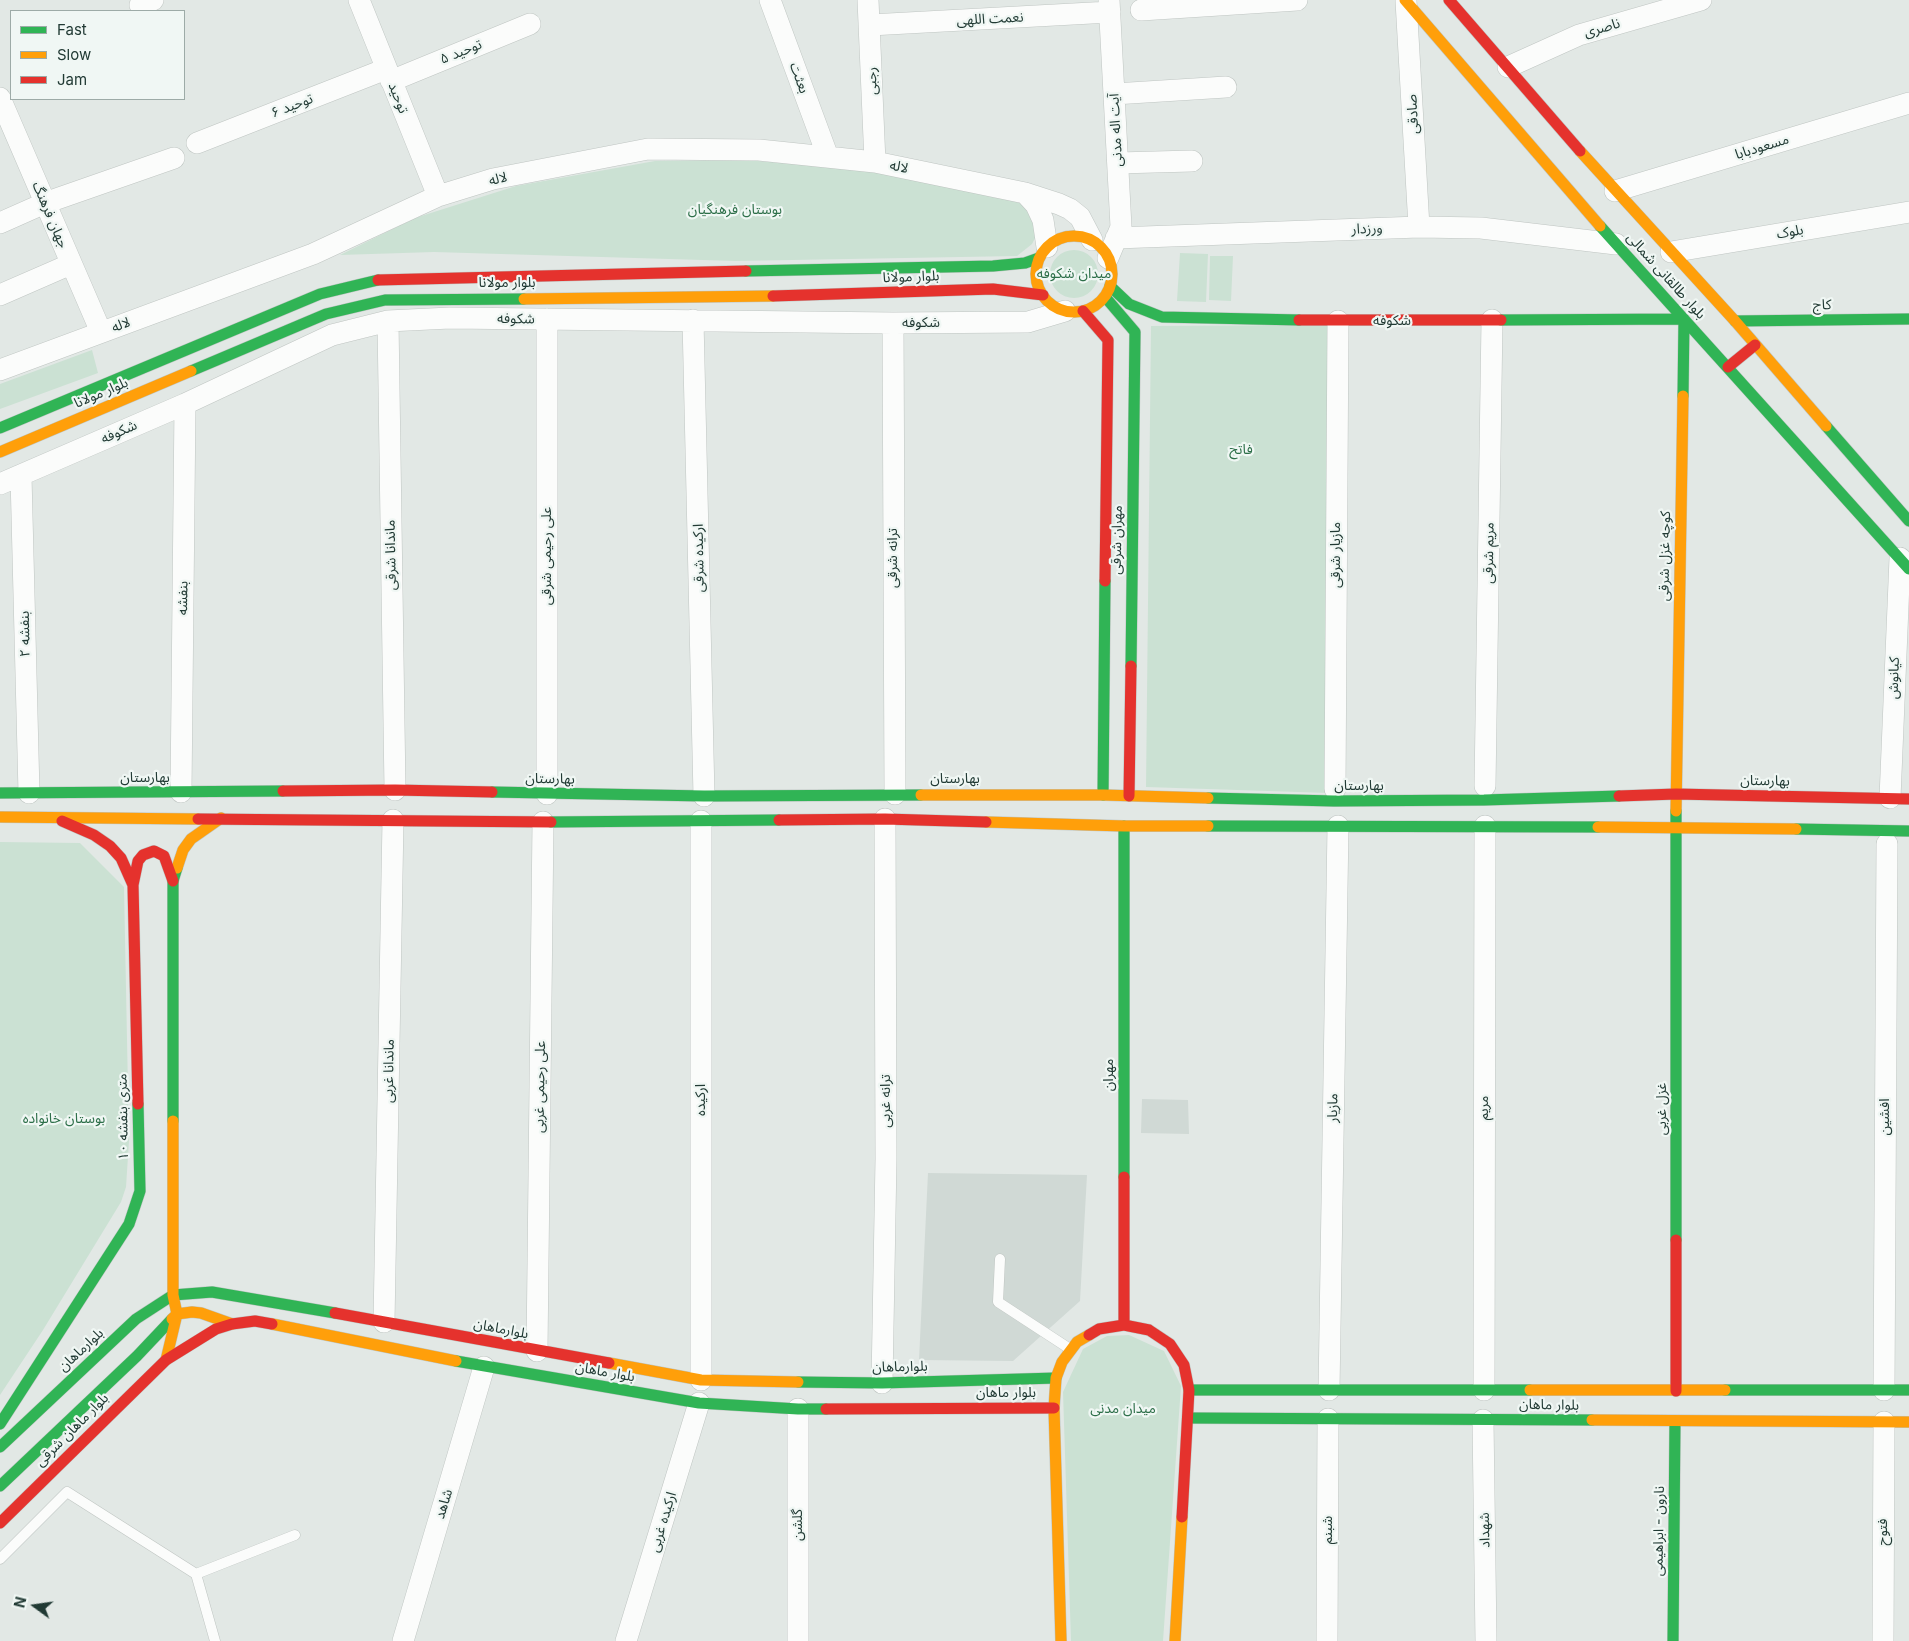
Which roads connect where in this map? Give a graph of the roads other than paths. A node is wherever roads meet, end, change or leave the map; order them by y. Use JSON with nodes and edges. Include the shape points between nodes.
{"nodes":[{"id":1,"x":358,"y":0,"type":"edge"},
{"id":2,"x":770,"y":0,"type":"edge"},
{"id":3,"x":868,"y":0,"type":"edge"},
{"id":4,"x":1297,"y":0,"type":"edge"},
{"id":5,"x":1405,"y":0,"type":"edge"},
{"id":6,"x":1449,"y":0,"type":"edge"},
{"id":7,"x":1701,"y":0,"type":"edge"},
{"id":8,"x":1109,"y":6,"type":"edge"},
{"id":9,"x":1141,"y":10,"type":"dead end"},
{"id":10,"x":530,"y":24,"type":"dead end"},
{"id":11,"x":870,"y":25,"type":"junction"},
{"id":12,"x":1508,"y":67,"type":"junction"},
{"id":13,"x":389,"y":75,"type":"junction"},
{"id":14,"x":1226,"y":87,"type":"dead end"},
{"id":15,"x":1114,"y":94,"type":"junction"},
{"id":16,"x":1909,"y":103,"type":"edge"},
{"id":17,"x":3,"y":111,"type":"edge"},
{"id":18,"x":197,"y":143,"type":"dead end"},
{"id":19,"x":828,"y":157,"type":"junction"},
{"id":20,"x":174,"y":158,"type":"dead end"},
{"id":21,"x":1192,"y":161,"type":"dead end"},
{"id":22,"x":875,"y":162,"type":"junction"},
{"id":23,"x":1118,"y":163,"type":"junction"},
{"id":24,"x":1615,"y":191,"type":"junction"},
{"id":25,"x":1025,"y":193,"type":"junction"},
{"id":26,"x":438,"y":196,"type":"junction"},
{"id":27,"x":45,"y":203,"type":"junction"},
{"id":28,"x":1909,"y":212,"type":"edge"},
{"id":29,"x":0,"y":223,"type":"edge"},
{"id":30,"x":1419,"y":227,"type":"junction"},
{"id":31,"x":1116,"y":238,"type":"junction"},
{"id":32,"x":1092,"y":240,"type":"junction"},
{"id":33,"x":1616,"y":244,"type":"junction"},
{"id":34,"x":1671,"y":252,"type":"junction"},
{"id":35,"x":1043,"y":253,"type":"junction"},
{"id":36,"x":1108,"y":258,"type":"junction"},
{"id":37,"x":71,"y":264,"type":"junction"},
{"id":38,"x":1107,"y":291,"type":"junction"},
{"id":39,"x":0,"y":295,"type":"edge"},
{"id":40,"x":1042,"y":295,"type":"junction"},
{"id":41,"x":1074,"y":311,"type":"junction"},
{"id":42,"x":547,"y":319,"type":"junction"},
{"id":43,"x":1684,"y":319,"type":"junction"},
{"id":44,"x":1909,"y":319,"type":"edge"},
{"id":45,"x":693,"y":320,"type":"junction"},
{"id":46,"x":1492,"y":320,"type":"junction"},
{"id":47,"x":388,"y":321,"type":"junction"},
{"id":48,"x":1338,"y":321,"type":"junction"},
{"id":49,"x":1734,"y":321,"type":"junction"},
{"id":50,"x":893,"y":323,"type":"junction"},
{"id":51,"x":100,"y":332,"type":"junction"},
{"id":52,"x":1755,"y":345,"type":"junction"},
{"id":53,"x":1728,"y":367,"type":"junction"},
{"id":54,"x":0,"y":370,"type":"edge"},
{"id":55,"x":185,"y":404,"type":"junction"},
{"id":56,"x":0,"y":428,"type":"edge"},
{"id":57,"x":0,"y":452,"type":"edge"},
{"id":58,"x":21,"y":476,"type":"junction"},
{"id":59,"x":0,"y":484,"type":"edge"},
{"id":60,"x":1909,"y":521,"type":"edge"},
{"id":61,"x":1904,"y":563,"type":"edge"},
{"id":62,"x":1485,"y":786,"type":"dead end"},
{"id":63,"x":1335,"y":788,"type":"dead end"},
{"id":64,"x":395,"y":790,"type":"junction"},
{"id":65,"x":181,"y":792,"type":"junction"},
{"id":66,"x":0,"y":793,"type":"edge"},
{"id":67,"x":29,"y":793,"type":"junction"},
{"id":68,"x":547,"y":794,"type":"junction"},
{"id":69,"x":894,"y":794,"type":"junction"},
{"id":70,"x":1676,"y":794,"type":"junction"},
{"id":71,"x":1103,"y":795,"type":"junction"},
{"id":72,"x":704,"y":796,"type":"junction"},
{"id":73,"x":1129,"y":796,"type":"junction"},
{"id":74,"x":1899,"y":799,"type":"edge"},
{"id":75,"x":49,"y":816,"type":"junction"},
{"id":76,"x":0,"y":817,"type":"edge"},
{"id":77,"x":221,"y":818,"type":"junction"},
{"id":78,"x":393,"y":820,"type":"junction"},
{"id":79,"x":885,"y":820,"type":"junction"},
{"id":80,"x":701,"y":821,"type":"junction"},
{"id":81,"x":543,"y":822,"type":"junction"},
{"id":82,"x":1124,"y":826,"type":"junction"},
{"id":83,"x":1338,"y":826,"type":"junction"},
{"id":84,"x":1485,"y":826,"type":"junction"},
{"id":85,"x":1677,"y":826,"type":"junction"},
{"id":86,"x":1909,"y":831,"type":"edge"},
{"id":87,"x":1887,"y":844,"type":"dead end"},
{"id":88,"x":173,"y":881,"type":"junction"},
{"id":89,"x":133,"y":885,"type":"junction"},
{"id":90,"x":1000,"y":1259,"type":"dead end"},
{"id":91,"x":173,"y":1296,"type":"junction"},
{"id":92,"x":177,"y":1314,"type":"junction"},
{"id":93,"x":384,"y":1322,"type":"junction"},
{"id":94,"x":232,"y":1324,"type":"junction"},
{"id":95,"x":1124,"y":1324,"type":"junction"},
{"id":96,"x":1071,"y":1350,"type":"junction"},
{"id":97,"x":537,"y":1351,"type":"junction"},
{"id":98,"x":166,"y":1360,"type":"junction"},
{"id":99,"x":484,"y":1367,"type":"junction"},
{"id":100,"x":1056,"y":1378,"type":"junction"},
{"id":101,"x":700,"y":1380,"type":"junction"},
{"id":102,"x":882,"y":1383,"type":"junction"},
{"id":103,"x":1189,"y":1390,"type":"junction"},
{"id":104,"x":1329,"y":1390,"type":"junction"},
{"id":105,"x":1484,"y":1390,"type":"junction"},
{"id":106,"x":1676,"y":1390,"type":"junction"},
{"id":107,"x":1884,"y":1390,"type":"junction"},
{"id":108,"x":1909,"y":1390,"type":"edge"},
{"id":109,"x":699,"y":1403,"type":"junction"},
{"id":110,"x":798,"y":1408,"type":"junction"},
{"id":111,"x":1054,"y":1408,"type":"junction"},
{"id":112,"x":1188,"y":1418,"type":"junction"},
{"id":113,"x":1328,"y":1419,"type":"junction"},
{"id":114,"x":1484,"y":1420,"type":"junction"},
{"id":115,"x":1675,"y":1421,"type":"junction"},
{"id":116,"x":1884,"y":1422,"type":"junction"},
{"id":117,"x":1909,"y":1422,"type":"edge"},
{"id":118,"x":0,"y":1424,"type":"edge"},
{"id":119,"x":0,"y":1447,"type":"edge"},
{"id":120,"x":0,"y":1486,"type":"edge"},
{"id":121,"x":0,"y":1523,"type":"edge"},
{"id":122,"x":296,"y":1535,"type":"dead end"},
{"id":123,"x":0,"y":1559,"type":"edge"},
{"id":124,"x":196,"y":1574,"type":"junction"},
{"id":125,"x":214,"y":1641,"type":"edge"},
{"id":126,"x":403,"y":1641,"type":"edge"},
{"id":127,"x":626,"y":1641,"type":"edge"},
{"id":128,"x":798,"y":1641,"type":"edge"},
{"id":129,"x":1061,"y":1641,"type":"edge"},
{"id":130,"x":1175,"y":1641,"type":"edge"},
{"id":131,"x":1327,"y":1641,"type":"edge"},
{"id":132,"x":1486,"y":1641,"type":"edge"},
{"id":133,"x":1673,"y":1641,"type":"edge"},
{"id":134,"x":1883,"y":1641,"type":"edge"}],
"edges":[{"from":1,"to":13,"type":"street","name":"توحید"},
{"from":2,"to":19,"type":"street","name":"بعثت"},
{"from":3,"to":11,"type":"street","name":"رجبی"},
{"from":4,"to":9,"type":"street"},
{"from":5,"to":30,"type":"street","name":"صادقی"},
{"from":5,"to":33,"type":"main road","name":"بلوار طالقانی شمالی"},
{"from":6,"to":12,"type":"main road","name":"بلوار طالقانی شمالی"},
{"from":7,"to":12,"type":"street","name":"ناصری","via":[[1579,35]]},
{"from":8,"to":11,"type":"street","name":"نعمت اللهی"},
{"from":8,"to":15,"type":"street","name":"آیت اله مدنی"},
{"from":10,"to":13,"type":"street","name":"توحید ۵"},
{"from":11,"to":22,"type":"street","name":"رجبی"},
{"from":12,"to":24,"type":"main road","name":"بلوار طالقانی شمالی"},
{"from":13,"to":18,"type":"street","name":"توحید ۶"},
{"from":13,"to":26,"type":"street","name":"توحید"},
{"from":14,"to":15,"type":"street"},
{"from":15,"to":23,"type":"street","name":"آیت اله مدنی"},
{"from":16,"to":24,"type":"street","name":"مسعودبابا"},
{"from":17,"to":27,"type":"street","name":"جهان فرهنگ"},
{"from":19,"to":22,"type":"street","name":"لاله"},
{"from":19,"to":26,"type":"street","name":"لاله","via":[[759,150],[648,149],[493,179]]},
{"from":20,"to":27,"type":"street"},
{"from":21,"to":23,"type":"street"},
{"from":22,"to":25,"type":"street","name":"لاله"},
{"from":23,"to":31,"type":"street","name":"آیت اله مدنی","via":[[1121,227]]},
{"from":24,"to":34,"type":"main road","name":"بلوار طالقانی شمالی"},
{"from":25,"to":32,"type":"street","name":"لاله","via":[[1070,209],[1080,218]]},
{"from":25,"to":35,"type":"street","via":[[1043,220]]},
{"from":26,"to":51,"type":"street","name":"لاله","via":[[313,254]]},
{"from":27,"to":29,"type":"street"},
{"from":27,"to":37,"type":"street","name":"جهان فرهنگ"},
{"from":28,"to":34,"type":"street","name":"بلوک"},
{"from":30,"to":31,"type":"street","name":"ورزدار"},
{"from":30,"to":33,"type":"street","name":"ورزدار","via":[[1481,228]]},
{"from":31,"to":36,"type":"street","name":"آیت اله مدنی"},
{"from":32,"to":35,"type":"main road","via":[[1076,236],[1060,238]]},
{"from":32,"to":36,"type":"main road"},
{"from":33,"to":43,"type":"main road","name":"بلوار طالقانی شمالی"},
{"from":34,"to":49,"type":"main road","name":"بلوار طالقانی شمالی"},
{"from":35,"to":40,"type":"main road","via":[[1036,273]]},
{"from":35,"to":56,"type":"main road","name":"بلوار مولانا","via":[[1025,262],[993,266],[383,280],[320,294]]},
{"from":36,"to":38,"type":"main road","via":[[1112,277]]},
{"from":37,"to":39,"type":"street"},
{"from":37,"to":51,"type":"street","name":"جهان فرهنگ"},
{"from":38,"to":41,"type":"main road","via":[[1099,303]]},
{"from":38,"to":48,"type":"main road","name":"شکوفه","via":[[1141,310],[1162,317]]},
{"from":38,"to":73,"type":"main road","name":"مهران شرقی","via":[[1135,332]]},
{"from":40,"to":41,"type":"main road","via":[[1056,307]]},
{"from":40,"to":57,"type":"main road","name":"بلوار مولانا","via":[[993,289],[759,296],[385,300],[326,314]]},
{"from":41,"to":50,"type":"street","name":"شکوفه","via":[[1028,322]]},
{"from":41,"to":71,"type":"main road","name":"مهران شرقی","via":[[1108,340]]},
{"from":42,"to":45,"type":"street","name":"شکوفه"},
{"from":42,"to":47,"type":"street","name":"شکوفه"},
{"from":42,"to":68,"type":"street","name":"علی رحیمی شرقی"},
{"from":43,"to":46,"type":"main road","name":"شکوفه"},
{"from":43,"to":53,"type":"main road","name":"بلوار طالقانی شمالی"},
{"from":43,"to":70,"type":"main road","name":"کوچه غزل شرقی"},
{"from":44,"to":49,"type":"main road","name":"کاج"},
{"from":45,"to":50,"type":"street","name":"شکوفه"},
{"from":45,"to":72,"type":"street","name":"ارکیده شرقی"},
{"from":46,"to":48,"type":"main road","name":"شکوفه"},
{"from":46,"to":62,"type":"street","name":"مریم شرقی"},
{"from":47,"to":55,"type":"street","name":"شکوفه","via":[[332,335]]},
{"from":47,"to":64,"type":"street","name":"ماندانا شرقی"},
{"from":48,"to":63,"type":"street","name":"مازیار شرقی"},
{"from":49,"to":52,"type":"main road","name":"بلوار طالقانی شمالی"},
{"from":50,"to":69,"type":"street","name":"ترانه شرقی"},
{"from":51,"to":54,"type":"street","name":"لاله"},
{"from":52,"to":53,"type":"main road"},
{"from":52,"to":60,"type":"main road","name":"بلوار طالقانی شمالی"},
{"from":53,"to":61,"type":"main road","name":"بلوار طالقانی شمالی"},
{"from":55,"to":58,"type":"street","name":"شکوفه"},
{"from":55,"to":65,"type":"street","name":"بنفشه"},
{"from":58,"to":59,"type":"street","name":"شکوفه"},
{"from":58,"to":67,"type":"street","name":"بنفشه ۲"},
{"from":61,"to":74,"type":"street","name":"کیانوش"},
{"from":64,"to":65,"type":"main road","name":"بهارستان"},
{"from":64,"to":68,"type":"main road","name":"بهارستان"},
{"from":65,"to":67,"type":"main road","name":"بهارستان"},
{"from":66,"to":67,"type":"main road","name":"بهارستان"},
{"from":68,"to":72,"type":"main road","name":"بهارستان"},
{"from":69,"to":71,"type":"main road","name":"بهارستان"},
{"from":69,"to":72,"type":"main road","name":"بهارستان"},
{"from":70,"to":73,"type":"main road","name":"بهارستان","via":[[1334,801]]},
{"from":70,"to":74,"type":"main road","name":"بهارستان"},
{"from":70,"to":85,"type":"main road","name":"کوچه غزل شرقی"},
{"from":71,"to":73,"type":"main road","name":"بهارستان"},
{"from":75,"to":76,"type":"main road"},
{"from":75,"to":77,"type":"main road"},
{"from":75,"to":89,"type":"main road","name":"۱۰ متری بنفشه","via":[[94,835],[110,846],[121,858]]},
{"from":77,"to":78,"type":"main road"},
{"from":77,"to":88,"type":"main road","via":[[192,839],[183,850]]},
{"from":78,"to":81,"type":"main road"},
{"from":78,"to":93,"type":"street","name":"ماندانا غربی"},
{"from":79,"to":80,"type":"main road"},
{"from":79,"to":82,"type":"main road"},
{"from":79,"to":102,"type":"street","name":"ترانه غربی","via":[[886,1159]]},
{"from":80,"to":81,"type":"main road"},
{"from":80,"to":101,"type":"street","name":"ارکیده"},
{"from":81,"to":97,"type":"street","name":"علی رحیمی غربی"},
{"from":82,"to":83,"type":"main road"},
{"from":82,"to":95,"type":"main road","name":"مهران"},
{"from":83,"to":84,"type":"main road"},
{"from":83,"to":104,"type":"street","name":"مازیار"},
{"from":84,"to":85,"type":"main road"},
{"from":84,"to":105,"type":"street","name":"مریم"},
{"from":85,"to":86,"type":"main road"},
{"from":85,"to":106,"type":"main road","name":"غزل غربی"},
{"from":87,"to":107,"type":"street","name":"افشین"},
{"from":88,"to":89,"type":"main road","via":[[164,856],[154,851],[138,861]]},
{"from":88,"to":91,"type":"main road"},
{"from":89,"to":118,"type":"main road","name":"۱۰ متری بنفشه","via":[[140,1191],[129,1224]]},
{"from":90,"to":96,"type":"lane","via":[[998,1302]]},
{"from":91,"to":92,"type":"main road"},
{"from":91,"to":93,"type":"main road","name":"بلوارماهان","via":[[212,1292]]},
{"from":91,"to":119,"type":"main road","name":"بلوارماهان","via":[[136,1319]]},
{"from":92,"to":94,"type":"main road","via":[[202,1313]]},
{"from":92,"to":98,"type":"main road"},
{"from":92,"to":120,"type":"main road"},
{"from":93,"to":97,"type":"main road","name":"بلوارماهان"},
{"from":94,"to":98,"type":"main road","name":"بلوار ماهان","via":[[216,1329]]},
{"from":94,"to":99,"type":"main road","name":"بلوار ماهان","via":[[255,1321]]},
{"from":95,"to":96,"type":"main road","via":[[1099,1329],[1077,1342]]},
{"from":95,"to":103,"type":"main road","via":[[1149,1330],[1170,1344],[1184,1365]]},
{"from":96,"to":100,"type":"main road"},
{"from":97,"to":101,"type":"main road","name":"بلوارماهان"},
{"from":98,"to":121,"type":"main road","name":"بلوار ماهان شرقی"},
{"from":99,"to":109,"type":"main road","name":"بلوار ماهان"},
{"from":99,"to":126,"type":"street","name":"شاهد"},
{"from":100,"to":102,"type":"main road","name":"بلوارماهان"},
{"from":100,"to":111,"type":"main road"},
{"from":101,"to":102,"type":"main road","name":"بلوارماهان"},
{"from":103,"to":104,"type":"main road","name":"بلوار ماهان"},
{"from":103,"to":112,"type":"main road"},
{"from":104,"to":105,"type":"main road","name":"بلوار ماهان"},
{"from":105,"to":106,"type":"main road","name":"بلوار ماهان"},
{"from":106,"to":107,"type":"main road","name":"بلوار ماهان"},
{"from":107,"to":108,"type":"main road","name":"بلوار ماهان"},
{"from":109,"to":110,"type":"main road","name":"بلوار ماهان"},
{"from":109,"to":127,"type":"street","name":"ارکیده غربی"},
{"from":110,"to":111,"type":"main road","name":"بلوار ماهان"},
{"from":110,"to":128,"type":"street","name":"گلشن"},
{"from":111,"to":129,"type":"main road"},
{"from":112,"to":113,"type":"main road","name":"بلوار ماهان"},
{"from":112,"to":130,"type":"main road"},
{"from":113,"to":114,"type":"main road","name":"بلوار ماهان"},
{"from":113,"to":131,"type":"street","name":"شبنم"},
{"from":114,"to":115,"type":"main road","name":"بلوار ماهان"},
{"from":114,"to":132,"type":"street","name":"شهداد"},
{"from":115,"to":116,"type":"main road","name":"بلوار ماهان"},
{"from":115,"to":133,"type":"main road","name":"نارون - ابراهیمی"},
{"from":116,"to":117,"type":"main road","name":"بلوار ماهان"},
{"from":116,"to":134,"type":"street","name":"فتوح"},
{"from":122,"to":124,"type":"lane"},
{"from":123,"to":124,"type":"lane","via":[[67,1492]]},
{"from":124,"to":125,"type":"lane"}]}
